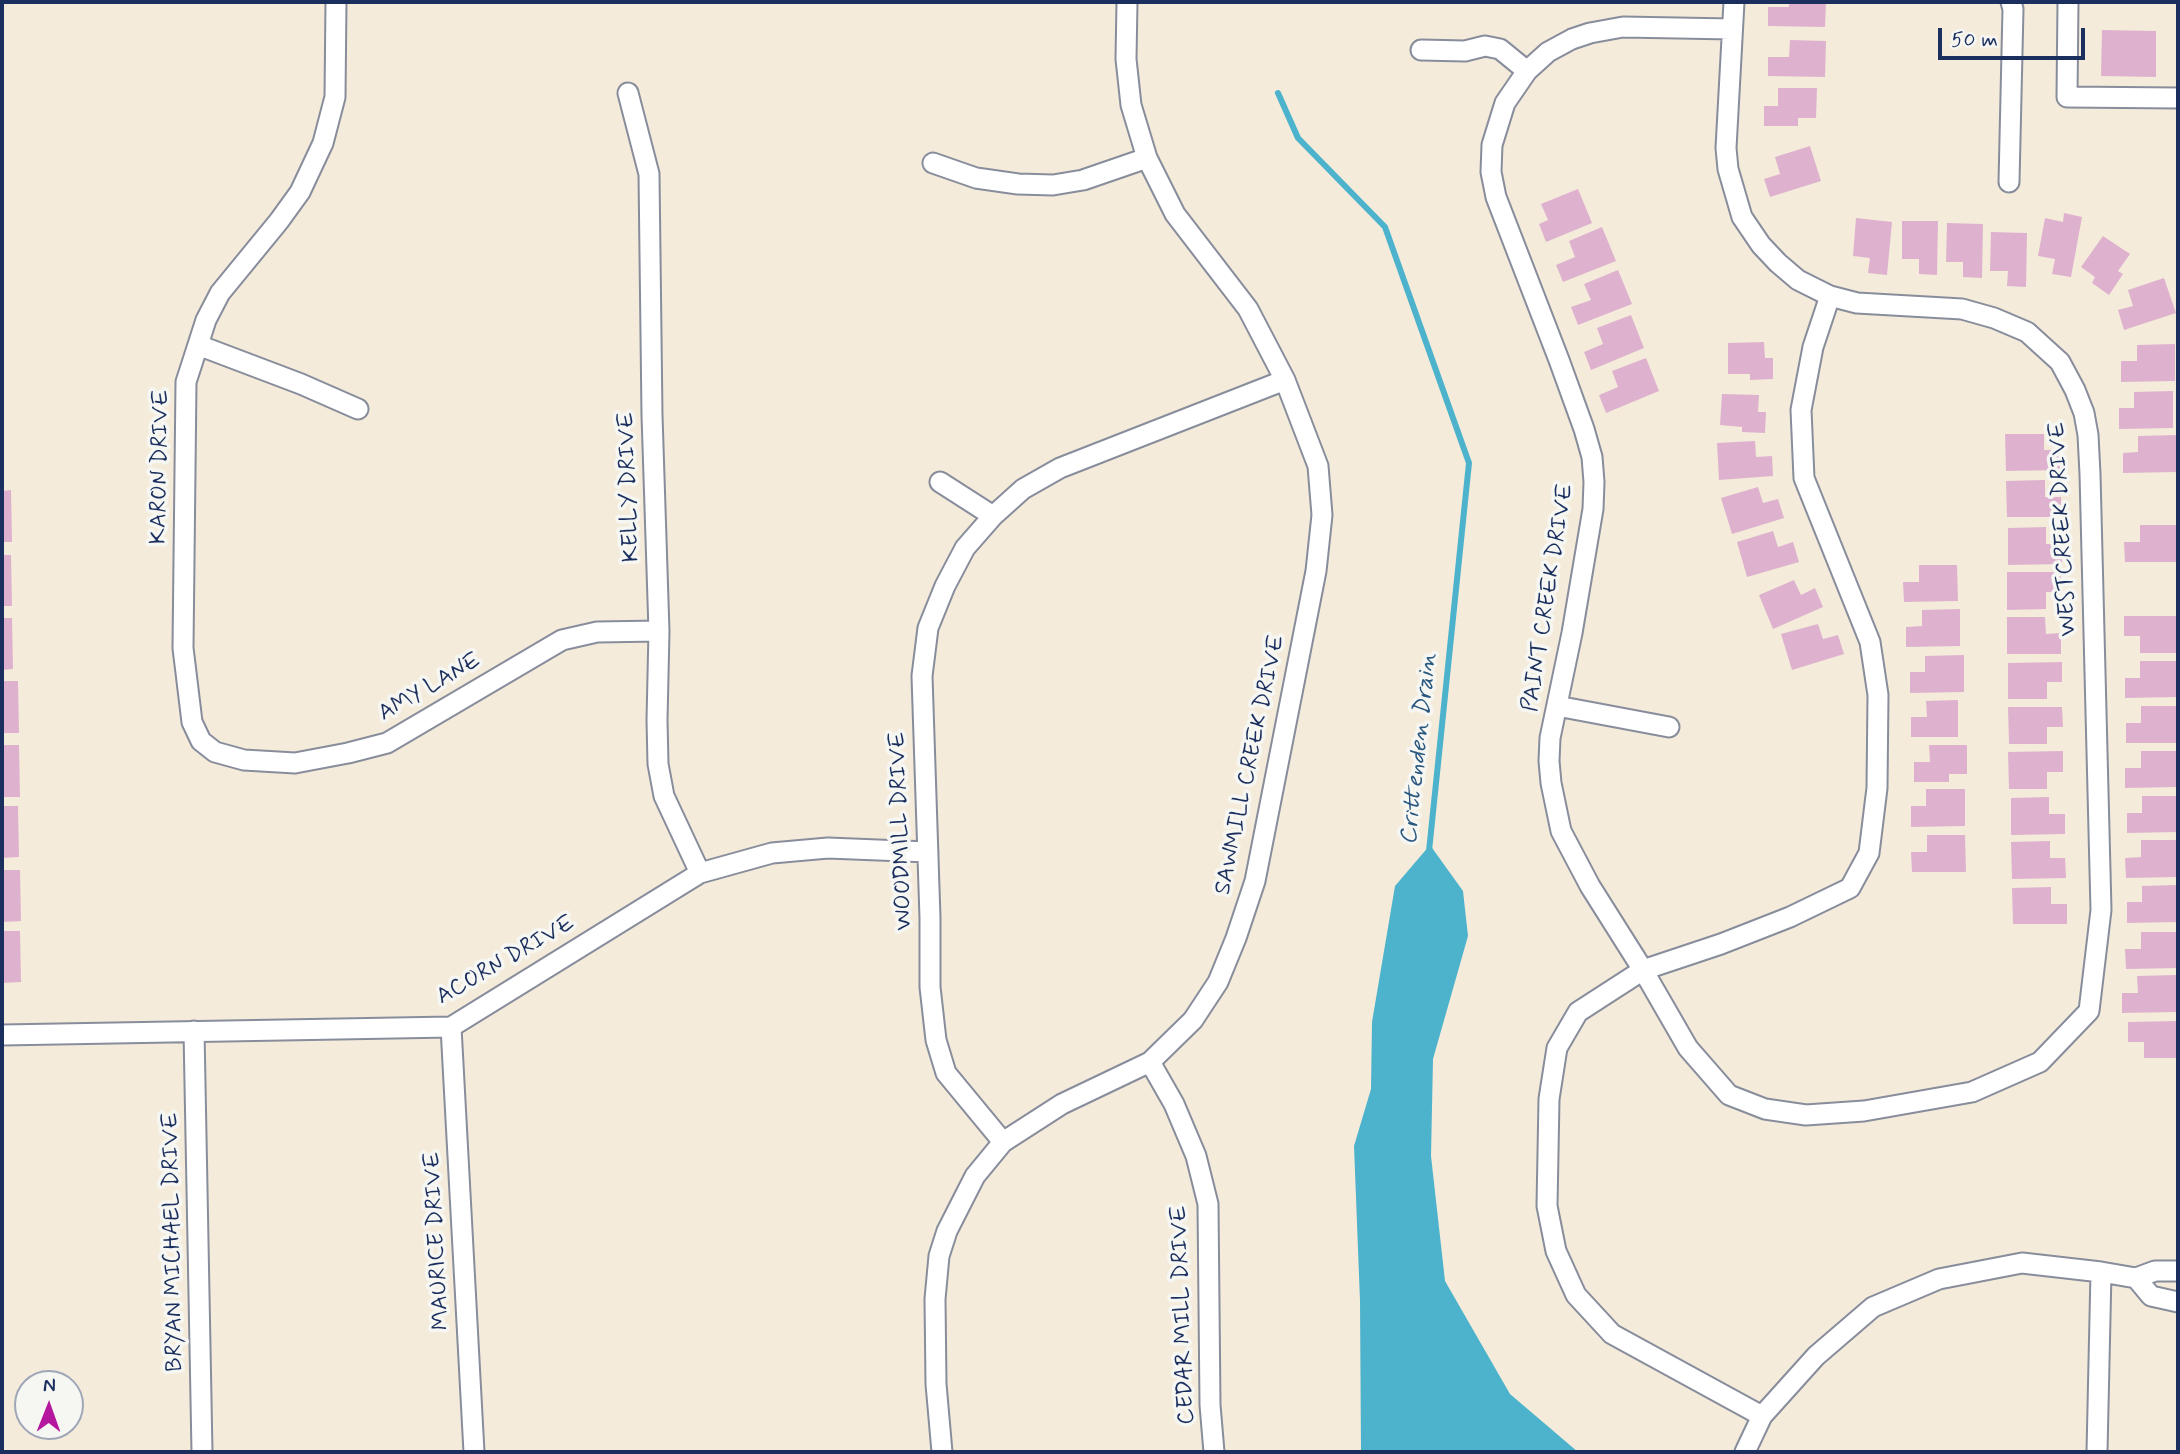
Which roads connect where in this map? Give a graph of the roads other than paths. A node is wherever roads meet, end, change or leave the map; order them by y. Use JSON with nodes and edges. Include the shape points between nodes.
{"nodes":[{"id":1,"x":336,"y":2,"type":"edge"},
{"id":2,"x":1126,"y":2,"type":"edge"},
{"id":3,"x":1734,"y":2,"type":"edge"},
{"id":4,"x":2011,"y":2,"type":"edge"},
{"id":5,"x":2068,"y":2,"type":"edge"},
{"id":6,"x":1732,"y":29,"type":"junction"},
{"id":7,"x":1421,"y":50,"type":"dead end"},
{"id":8,"x":1527,"y":71,"type":"junction"},
{"id":9,"x":628,"y":93,"type":"dead end"},
{"id":10,"x":2178,"y":98,"type":"edge"},
{"id":11,"x":1147,"y":158,"type":"junction"},
{"id":12,"x":933,"y":163,"type":"dead end"},
{"id":13,"x":2009,"y":182,"type":"dead end"},
{"id":14,"x":1830,"y":296,"type":"junction"},
{"id":15,"x":198,"y":345,"type":"junction"},
{"id":16,"x":1285,"y":380,"type":"junction"},
{"id":17,"x":358,"y":409,"type":"dead end"},
{"id":18,"x":940,"y":482,"type":"dead end"},
{"id":19,"x":993,"y":516,"type":"junction"},
{"id":20,"x":659,"y":631,"type":"junction"},
{"id":21,"x":1557,"y":706,"type":"junction"},
{"id":22,"x":192,"y":722,"type":"joint"},
{"id":23,"x":1669,"y":727,"type":"dead end"},
{"id":24,"x":928,"y":852,"type":"junction"},
{"id":25,"x":700,"y":873,"type":"junction"},
{"id":26,"x":1643,"y":970,"type":"junction"},
{"id":27,"x":451,"y":1027,"type":"junction"},
{"id":28,"x":194,"y":1031,"type":"junction"},
{"id":29,"x":2,"y":1035,"type":"edge"},
{"id":30,"x":1150,"y":1062,"type":"junction"},
{"id":31,"x":1003,"y":1142,"type":"junction"},
{"id":32,"x":2178,"y":1271,"type":"edge"},
{"id":33,"x":2101,"y":1272,"type":"junction"},
{"id":34,"x":2136,"y":1278,"type":"junction"},
{"id":35,"x":2178,"y":1302,"type":"edge"},
{"id":36,"x":1762,"y":1416,"type":"junction"},
{"id":37,"x":202,"y":1452,"type":"edge"},
{"id":38,"x":474,"y":1452,"type":"edge"},
{"id":39,"x":942,"y":1452,"type":"edge"},
{"id":40,"x":1214,"y":1452,"type":"edge"},
{"id":41,"x":1745,"y":1452,"type":"edge"},
{"id":42,"x":2096,"y":1452,"type":"edge"}],
"edges":[{"from":1,"to":15,"type":"street","name":"KARON DRIVE","via":[[335,97],[323,143],[300,192],[220,293]]},
{"from":2,"to":11,"type":"street","name":"SAWMILL CREEK DRIVE","via":[[1130,105]]},
{"from":3,"to":6,"type":"street","name":"WESTCREEK DRIVE"},
{"from":4,"to":13,"type":"street"},
{"from":5,"to":10,"type":"street","via":[[2067,97]]},
{"from":6,"to":8,"type":"street","name":"PAINT CREEK DRIVE","via":[[1623,27],[1590,33],[1548,52]]},
{"from":6,"to":14,"type":"street","name":"WESTCREEK DRIVE","via":[[1726,148],[1738,206],[1750,230],[1778,264]]},
{"from":7,"to":8,"type":"street","via":[[1465,51],[1485,46],[1500,49]]},
{"from":8,"to":21,"type":"street","name":"PAINT CREEK DRIVE","via":[[1500,117],[1491,172],[1500,209],[1584,429],[1594,482]]},
{"from":9,"to":20,"type":"street","name":"KELLY DRIVE","via":[[649,174]]},
{"from":11,"to":12,"type":"street","via":[[1054,185],[976,178]]},
{"from":11,"to":16,"type":"street","name":"SAWMILL CREEK DRIVE","via":[[1175,214],[1248,309]]},
{"from":14,"to":26,"type":"street","via":[[1813,347],[1801,411],[1804,478],[1870,642],[1878,695],[1877,788],[1870,853],[1850,888],[1790,917]]},
{"from":14,"to":26,"type":"street","name":"WESTCREEK DRIVE","via":[[1857,303],[1962,309],[2027,332],[2060,362],[2084,413],[2101,910],[2089,1011],[2040,1062],[1972,1092],[1864,1111],[1806,1115],[1765,1109],[1729,1095],[1688,1048]]},
{"from":15,"to":17,"type":"street"},
{"from":15,"to":22,"type":"street","name":"KARON DRIVE","via":[[186,382],[183,648]]},
{"from":16,"to":19,"type":"street","name":"WOODMILL DRIVE","via":[[1060,468],[1023,489]]},
{"from":16,"to":30,"type":"street","name":"SAWMILL CREEK DRIVE","via":[[1318,466],[1322,515],[1316,571],[1264,838],[1255,881],[1218,982],[1193,1020]]},
{"from":18,"to":19,"type":"street"},
{"from":19,"to":24,"type":"street","name":"WOODMILL DRIVE","via":[[965,548],[928,628],[922,677]]},
{"from":20,"to":22,"type":"street","name":"AMY LANE","via":[[597,632],[562,640],[387,743],[348,753],[295,763],[244,760],[208,747]]},
{"from":20,"to":25,"type":"street","name":"KELLY DRIVE","via":[[658,764],[664,796]]},
{"from":21,"to":23,"type":"street"},
{"from":21,"to":26,"type":"street","name":"PAINT CREEK DRIVE","via":[[1549,761],[1561,831]]},
{"from":24,"to":25,"type":"street","name":"ACORN DRIVE","via":[[828,848],[772,853]]},
{"from":24,"to":31,"type":"street","name":"WOODMILL DRIVE","via":[[930,987],[936,1040],[946,1073]]},
{"from":25,"to":27,"type":"street","name":"ACORN DRIVE"},
{"from":26,"to":36,"type":"street","via":[[1578,1012],[1557,1048],[1549,1099],[1547,1206],[1556,1251],[1576,1295],[1612,1334]]},
{"from":27,"to":28,"type":"street","name":"ACORN DRIVE"},
{"from":27,"to":38,"type":"street","name":"MAURICE DRIVE"},
{"from":28,"to":29,"type":"street","name":"ACORN DRIVE"},
{"from":28,"to":37,"type":"street","name":"BRYAN MICHAEL DRIVE"},
{"from":30,"to":31,"type":"street","name":"SAWMILL CREEK DRIVE","via":[[1062,1104]]},
{"from":30,"to":40,"type":"street","name":"CEDAR MILL DRIVE","via":[[1196,1156],[1208,1204]]},
{"from":31,"to":39,"type":"street","name":"SAWMILL CREEK DRIVE","via":[[961,1200],[939,1256],[935,1299]]},
{"from":32,"to":34,"type":"street","via":[[2155,1271]]},
{"from":33,"to":34,"type":"street"},
{"from":33,"to":36,"type":"street","via":[[2022,1263],[1939,1279],[1873,1307],[1816,1356]]},
{"from":33,"to":42,"type":"street"},
{"from":34,"to":35,"type":"street","via":[[2151,1296]]},
{"from":36,"to":41,"type":"street"}]}
